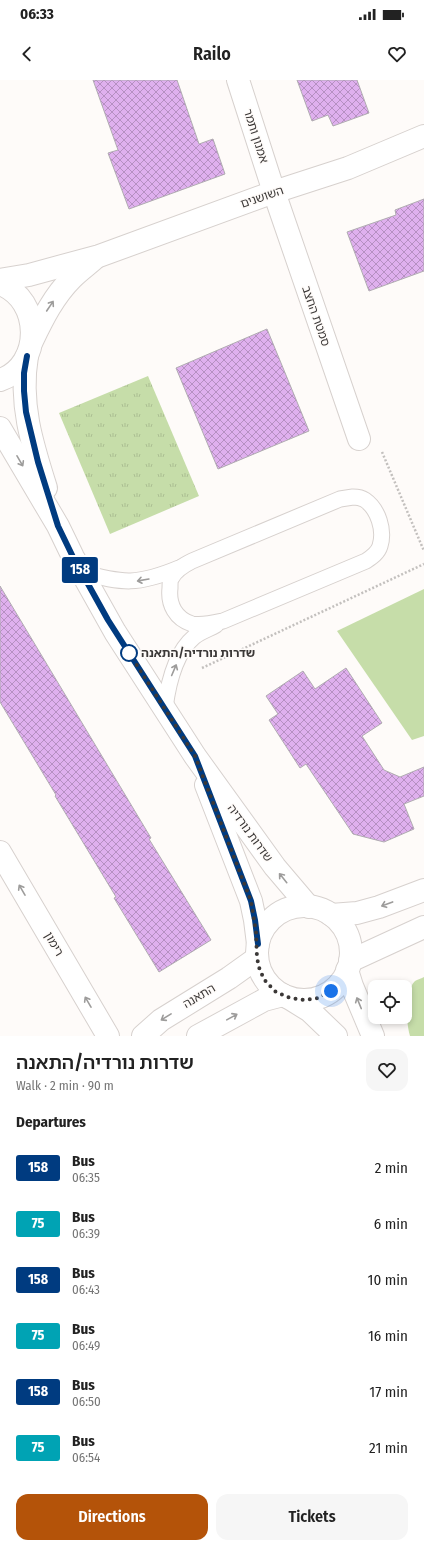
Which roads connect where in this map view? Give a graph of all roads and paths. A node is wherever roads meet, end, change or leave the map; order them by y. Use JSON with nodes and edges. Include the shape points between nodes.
{"nodes":[{"id":1,"x":238,"y":80,"type":"edge"},
{"id":2,"x":424,"y":136,"type":"edge"},
{"id":3,"x":274,"y":192,"type":"junction"},
{"id":4,"x":99,"y":256,"type":"junction"},
{"id":5,"x":0,"y":280,"type":"edge"},
{"id":6,"x":0,"y":284,"type":"edge"},
{"id":7,"x":30,"y":348,"type":"junction"},
{"id":8,"x":0,"y":380,"type":"edge"},
{"id":9,"x":0,"y":428,"type":"edge"},
{"id":10,"x":358,"y":439,"type":"joint"},
{"id":11,"x":58,"y":526,"type":"junction"},
{"id":12,"x":424,"y":551,"type":"edge"},
{"id":13,"x":424,"y":564,"type":"edge"},
{"id":14,"x":180,"y":568,"type":"junction"},
{"id":15,"x":81,"y":572,"type":"junction"},
{"id":16,"x":223,"y":622,"type":"junction"},
{"id":17,"x":168,"y":684,"type":"junction"},
{"id":18,"x":165,"y":708,"type":"junction"},
{"id":19,"x":195,"y":756,"type":"junction"},
{"id":20,"x":0,"y":852,"type":"edge"},
{"id":21,"x":424,"y":890,"type":"edge"},
{"id":22,"x":309,"y":907,"type":"junction"},
{"id":23,"x":331,"y":915,"type":"junction"},
{"id":24,"x":424,"y":927,"type":"edge"},
{"id":25,"x":257,"y":951,"type":"junction"},
{"id":26,"x":349,"y":965,"type":"junction"},
{"id":27,"x":286,"y":997,"type":"junction"},
{"id":28,"x":108,"y":1036,"type":"edge"},
{"id":29,"x":143,"y":1036,"type":"edge"},
{"id":30,"x":198,"y":1036,"type":"edge"},
{"id":31,"x":336,"y":1036,"type":"edge"},
{"id":32,"x":372,"y":1036,"type":"edge"}],
"edges":[{"from":1,"to":3,"type":"street","name":"אמנון ותמר"},
{"from":2,"to":3,"type":"street","name":"השושנים","via":[[348,168]]},
{"from":3,"to":4,"type":"street","name":"השושנים"},
{"from":3,"to":10,"type":"street","name":"סמטת החצב"},
{"from":4,"to":5,"type":"street","name":"השושנים"},
{"from":7,"to":4,"type":"street","name":"השושנים","one_way":true,"via":[[44,314],[58,295],[72,278]]},
{"from":6,"to":7,"type":"street","via":[[19,297],[28,310],[32,325]]},
{"from":7,"to":8,"type":"street","via":[[18,369]]},
{"from":7,"to":11,"type":"street","name":"שדרות נורדיה","via":[[24,385],[26,412]]},
{"from":9,"to":11,"type":"street","name":"שדרות נורדיה","one_way":true},
{"from":10,"to":12,"type":"path","via":[[378,445]]},
{"from":11,"to":15,"type":"street","name":"שדרות נורדיה"},
{"from":13,"to":17,"type":"path"},
{"from":14,"to":15,"type":"lane","one_way":true,"via":[[156,577],[130,582]]},
{"from":14,"to":16,"type":"lane","via":[[171,580],[171,608],[193,624]]},
{"from":14,"to":16,"type":"lane","via":[[340,498],[364,499],[374,509],[381,524],[382,536],[380,547],[374,556]]},
{"from":15,"to":18,"type":"street","name":"שדרות נורדיה","via":[[115,632]]},
{"from":17,"to":16,"type":"lane","one_way":true,"via":[[184,650],[194,637]]},
{"from":17,"to":18,"type":"lane"},
{"from":18,"to":19,"type":"street","name":"שדרות נורדיה"},
{"from":22,"to":19,"type":"street","name":"שדרות נורדיה","one_way":true,"via":[[275,867]]},
{"from":19,"to":25,"type":"street","name":"שדרות נורדיה","via":[[251,901]]},
{"from":28,"to":20,"type":"street","name":"רימון","one_way":true},
{"from":21,"to":23,"type":"street","one_way":true,"via":[[380,907],[357,913]]},
{"from":22,"to":23,"type":"street","via":[[324,910]]},
{"from":22,"to":25,"type":"street","via":[[294,907],[270,921],[262,932]]},
{"from":23,"to":26,"type":"street","via":[[345,930],[350,943]]},
{"from":24,"to":26,"type":"street"},
{"from":25,"to":27,"type":"street","via":[[260,971],[266,982]]},
{"from":25,"to":29,"type":"street","name":"התאנה","one_way":true,"via":[[229,978],[161,1020]]},
{"from":26,"to":27,"type":"street","via":[[341,982],[318,998],[304,1000]]},
{"from":32,"to":26,"type":"street","one_way":true,"via":[[352,986]]},
{"from":30,"to":27,"type":"street","one_way":true,"via":[[264,1000]]},
{"from":27,"to":31,"type":"street","via":[[310,1011]]}]}
